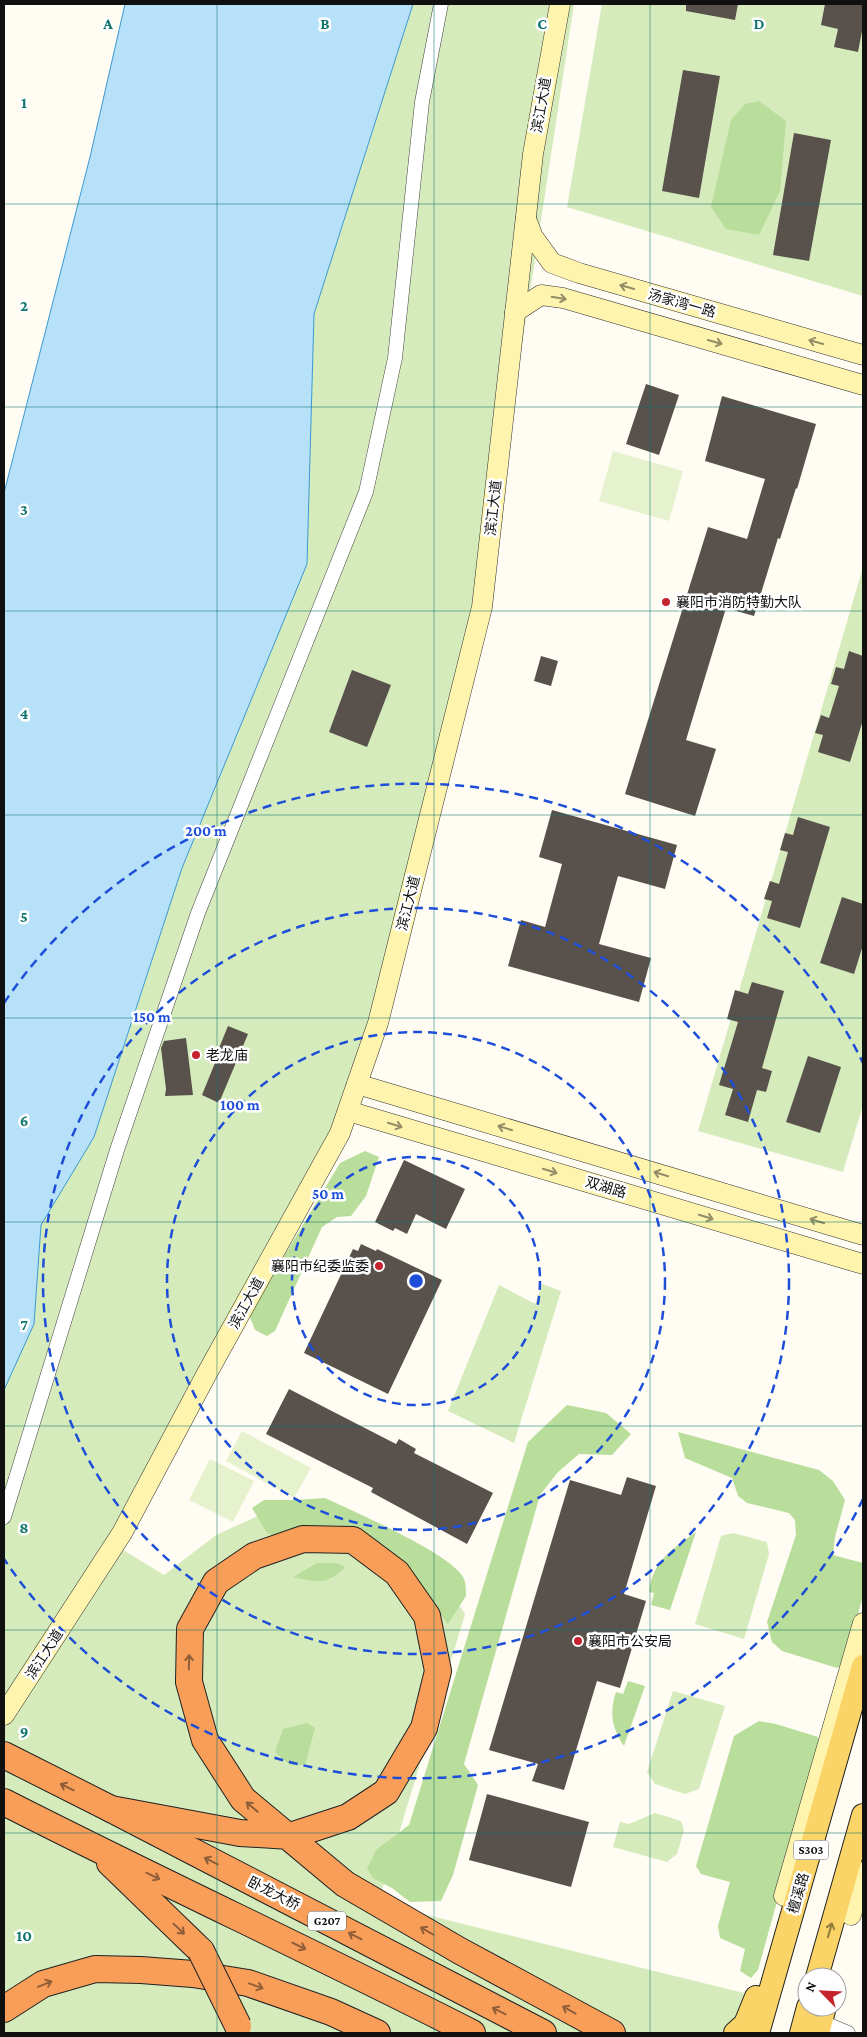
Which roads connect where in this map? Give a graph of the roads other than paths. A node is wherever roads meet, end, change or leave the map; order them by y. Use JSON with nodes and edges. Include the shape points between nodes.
{"nodes":[{"id":1,"x":441,"y":4,"type":"edge"},
{"id":2,"x":560,"y":4,"type":"edge"},
{"id":3,"x":526,"y":219,"type":"junction"},
{"id":4,"x":515,"y":312,"type":"junction"},
{"id":5,"x":863,"y":355,"type":"edge"},
{"id":6,"x":863,"y":385,"type":"edge"},
{"id":7,"x":357,"y":1084,"type":"junction"},
{"id":8,"x":348,"y":1111,"type":"junction"},
{"id":9,"x":863,"y":1235,"type":"edge"},
{"id":10,"x":863,"y":1264,"type":"edge"},
{"id":11,"x":4,"y":1518,"type":"edge"},
{"id":12,"x":863,"y":1623,"type":"edge"},
{"id":13,"x":863,"y":1666,"type":"edge"},
{"id":14,"x":4,"y":1715,"type":"edge"},
{"id":15,"x":4,"y":1755,"type":"edge"},
{"id":16,"x":4,"y":1802,"type":"edge"},
{"id":17,"x":111,"y":1809,"type":"junction"},
{"id":18,"x":863,"y":1815,"type":"edge"},
{"id":19,"x":93,"y":1847,"type":"junction"},
{"id":20,"x":807,"y":1862,"type":"junction"},
{"id":21,"x":855,"y":1874,"type":"edge"},
{"id":22,"x":784,"y":1896,"type":"junction"},
{"id":23,"x":821,"y":1967,"type":"edge"},
{"id":24,"x":836,"y":1967,"type":"edge"},
{"id":25,"x":4,"y":2010,"type":"edge"},
{"id":26,"x":813,"y":2019,"type":"edge"},
{"id":27,"x":238,"y":2033,"type":"edge"},
{"id":28,"x":377,"y":2033,"type":"edge"},
{"id":29,"x":472,"y":2033,"type":"edge"},
{"id":30,"x":542,"y":2033,"type":"edge"},
{"id":31,"x":612,"y":2033,"type":"edge"},
{"id":32,"x":735,"y":2033,"type":"edge"},
{"id":33,"x":758,"y":2033,"type":"edge"},
{"id":34,"x":848,"y":2033,"type":"edge"}],
"edges":[{"from":1,"to":11,"type":"street","via":[[422,102],[395,358],[366,492],[198,913],[117,1150]]},
{"from":2,"to":3,"type":"street","name":"滨江大道","via":[[533,154]]},
{"from":3,"to":4,"type":"street","name":"滨江大道"},
{"from":5,"to":3,"type":"street","name":"汤家湾一路","one_way":true,"via":[[552,263],[533,237]]},
{"from":4,"to":6,"type":"street","name":"汤家湾一路","one_way":true,"via":[[541,295],[563,298]]},
{"from":4,"to":7,"type":"street","name":"滨江大道","via":[[482,606],[378,1024]]},
{"from":7,"to":8,"type":"street","name":"滨江大道"},
{"from":9,"to":7,"type":"street","name":"双湖路","one_way":true},
{"from":8,"to":10,"type":"street","name":"双湖路","one_way":true},
{"from":8,"to":14,"type":"street","name":"滨江大道","via":[[340,1133],[122,1533]]},
{"from":12,"to":22,"type":"street"},
{"from":13,"to":20,"type":"main road","name":"檀溪路","number":"S303"},
{"from":17,"to":15,"type":"highway","name":"卧龙大桥","number":"G207","one_way":true},
{"from":16,"to":19,"type":"highway","number":"G207"},
{"from":30,"to":17,"type":"highway","name":"卧龙大桥","number":"G207","one_way":true},
{"from":31,"to":17,"type":"highway","one_way":true,"via":[[344,1884],[337,1878],[294,1842],[287,1836],[243,1799],[205,1740],[189,1682],[190,1629],[216,1582],[254,1556],[303,1539],[353,1540],[397,1573],[427,1616],[438,1672],[424,1728],[386,1792],[348,1817],[290,1836],[281,1836],[240,1833]]},
{"from":18,"to":21,"type":"main road"},
{"from":19,"to":27,"type":"highway","one_way":true,"bridge":true,"via":[[201,1951],[238,2026]]},
{"from":19,"to":29,"type":"highway","number":"G207","one_way":true},
{"from":20,"to":22,"type":"main road"},
{"from":20,"to":33,"type":"main road","name":"檀溪路","number":"S303"},
{"from":23,"to":21,"type":"main road","one_way":true},
{"from":21,"to":24,"type":"main road","via":[[851,1915]]},
{"from":22,"to":32,"type":"main road","via":[[756,1996],[745,2024]]},
{"from":25,"to":28,"type":"highway","one_way":true,"via":[[43,1984],[95,1969],[141,1970],[248,1983],[331,2012]]},
{"from":26,"to":34,"type":"street"}]}
